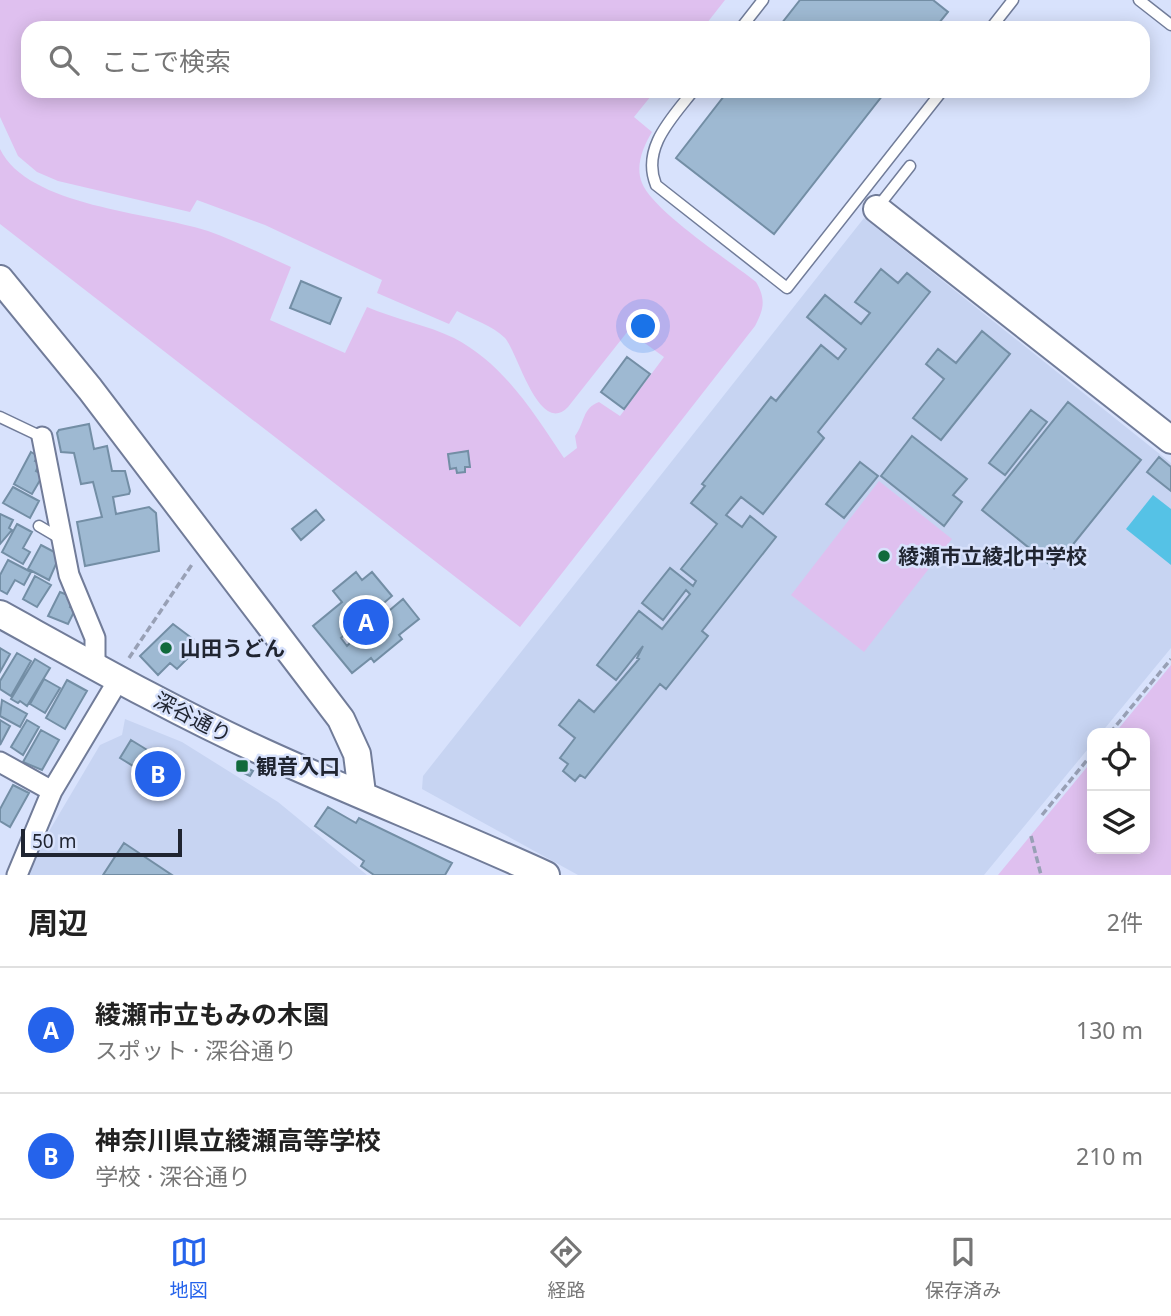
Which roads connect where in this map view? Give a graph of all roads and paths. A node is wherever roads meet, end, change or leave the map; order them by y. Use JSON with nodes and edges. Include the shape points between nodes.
{"nodes":[{"id":1,"x":763,"y":0,"type":"edge"},
{"id":2,"x":1013,"y":0,"type":"edge"},
{"id":3,"x":1139,"y":0,"type":"edge"},
{"id":4,"x":746,"y":21,"type":"edge"},
{"id":5,"x":996,"y":21,"type":"edge"},
{"id":6,"x":1171,"y":25,"type":"edge"},
{"id":7,"x":688,"y":98,"type":"edge"},
{"id":8,"x":936,"y":98,"type":"edge"},
{"id":9,"x":910,"y":166,"type":"dead end"},
{"id":10,"x":877,"y":209,"type":"joint"},
{"id":11,"x":0,"y":279,"type":"edge"},
{"id":12,"x":0,"y":417,"type":"edge"},
{"id":13,"x":42,"y":437,"type":"joint"},
{"id":14,"x":1171,"y":440,"type":"edge"},
{"id":15,"x":39,"y":526,"type":"dead end"},
{"id":16,"x":65,"y":541,"type":"junction"},
{"id":17,"x":197,"y":556,"type":"dead end"},
{"id":18,"x":0,"y":614,"type":"edge"},
{"id":19,"x":1171,"y":659,"type":"edge"},
{"id":20,"x":95,"y":666,"type":"junction"},
{"id":21,"x":119,"y":679,"type":"junction"},
{"id":22,"x":1114,"y":728,"type":"edge"},
{"id":23,"x":1087,"y":760,"type":"edge"},
{"id":24,"x":0,"y":762,"type":"edge"},
{"id":25,"x":52,"y":791,"type":"junction"},
{"id":26,"x":362,"y":793,"type":"junction"},
{"id":27,"x":1042,"y":815,"type":"dead end"},
{"id":28,"x":1031,"y":836,"type":"dead end"},
{"id":29,"x":17,"y":875,"type":"edge"},
{"id":30,"x":546,"y":875,"type":"edge"},
{"id":31,"x":1041,"y":875,"type":"edge"}],
"edges":[{"from":1,"to":4,"type":"lane"},
{"from":2,"to":5,"type":"lane"},
{"from":3,"to":6,"type":"lane"},
{"from":7,"to":8,"type":"lane","via":[[657,140],[652,159],[656,185],[787,288]]},
{"from":9,"to":10,"type":"lane"},
{"from":10,"to":14,"type":"street"},
{"from":11,"to":26,"type":"street","via":[[90,389],[341,719],[357,754]]},
{"from":12,"to":13,"type":"lane"},
{"from":13,"to":16,"type":"street"},
{"from":15,"to":16,"type":"lane"},
{"from":16,"to":20,"type":"street","via":[[69,575],[94,638]]},
{"from":17,"to":21,"type":"path"},
{"from":18,"to":20,"type":"street","name":"深谷通り"},
{"from":19,"to":22,"type":"path"},
{"from":20,"to":21,"type":"street","name":"深谷通り"},
{"from":21,"to":25,"type":"street"},
{"from":21,"to":26,"type":"street","name":"深谷通り","via":[[261,751]]},
{"from":23,"to":27,"type":"path"},
{"from":24,"to":25,"type":"street"},
{"from":25,"to":29,"type":"street"},
{"from":26,"to":30,"type":"street","name":"深谷通り"},
{"from":28,"to":31,"type":"path"}]}
